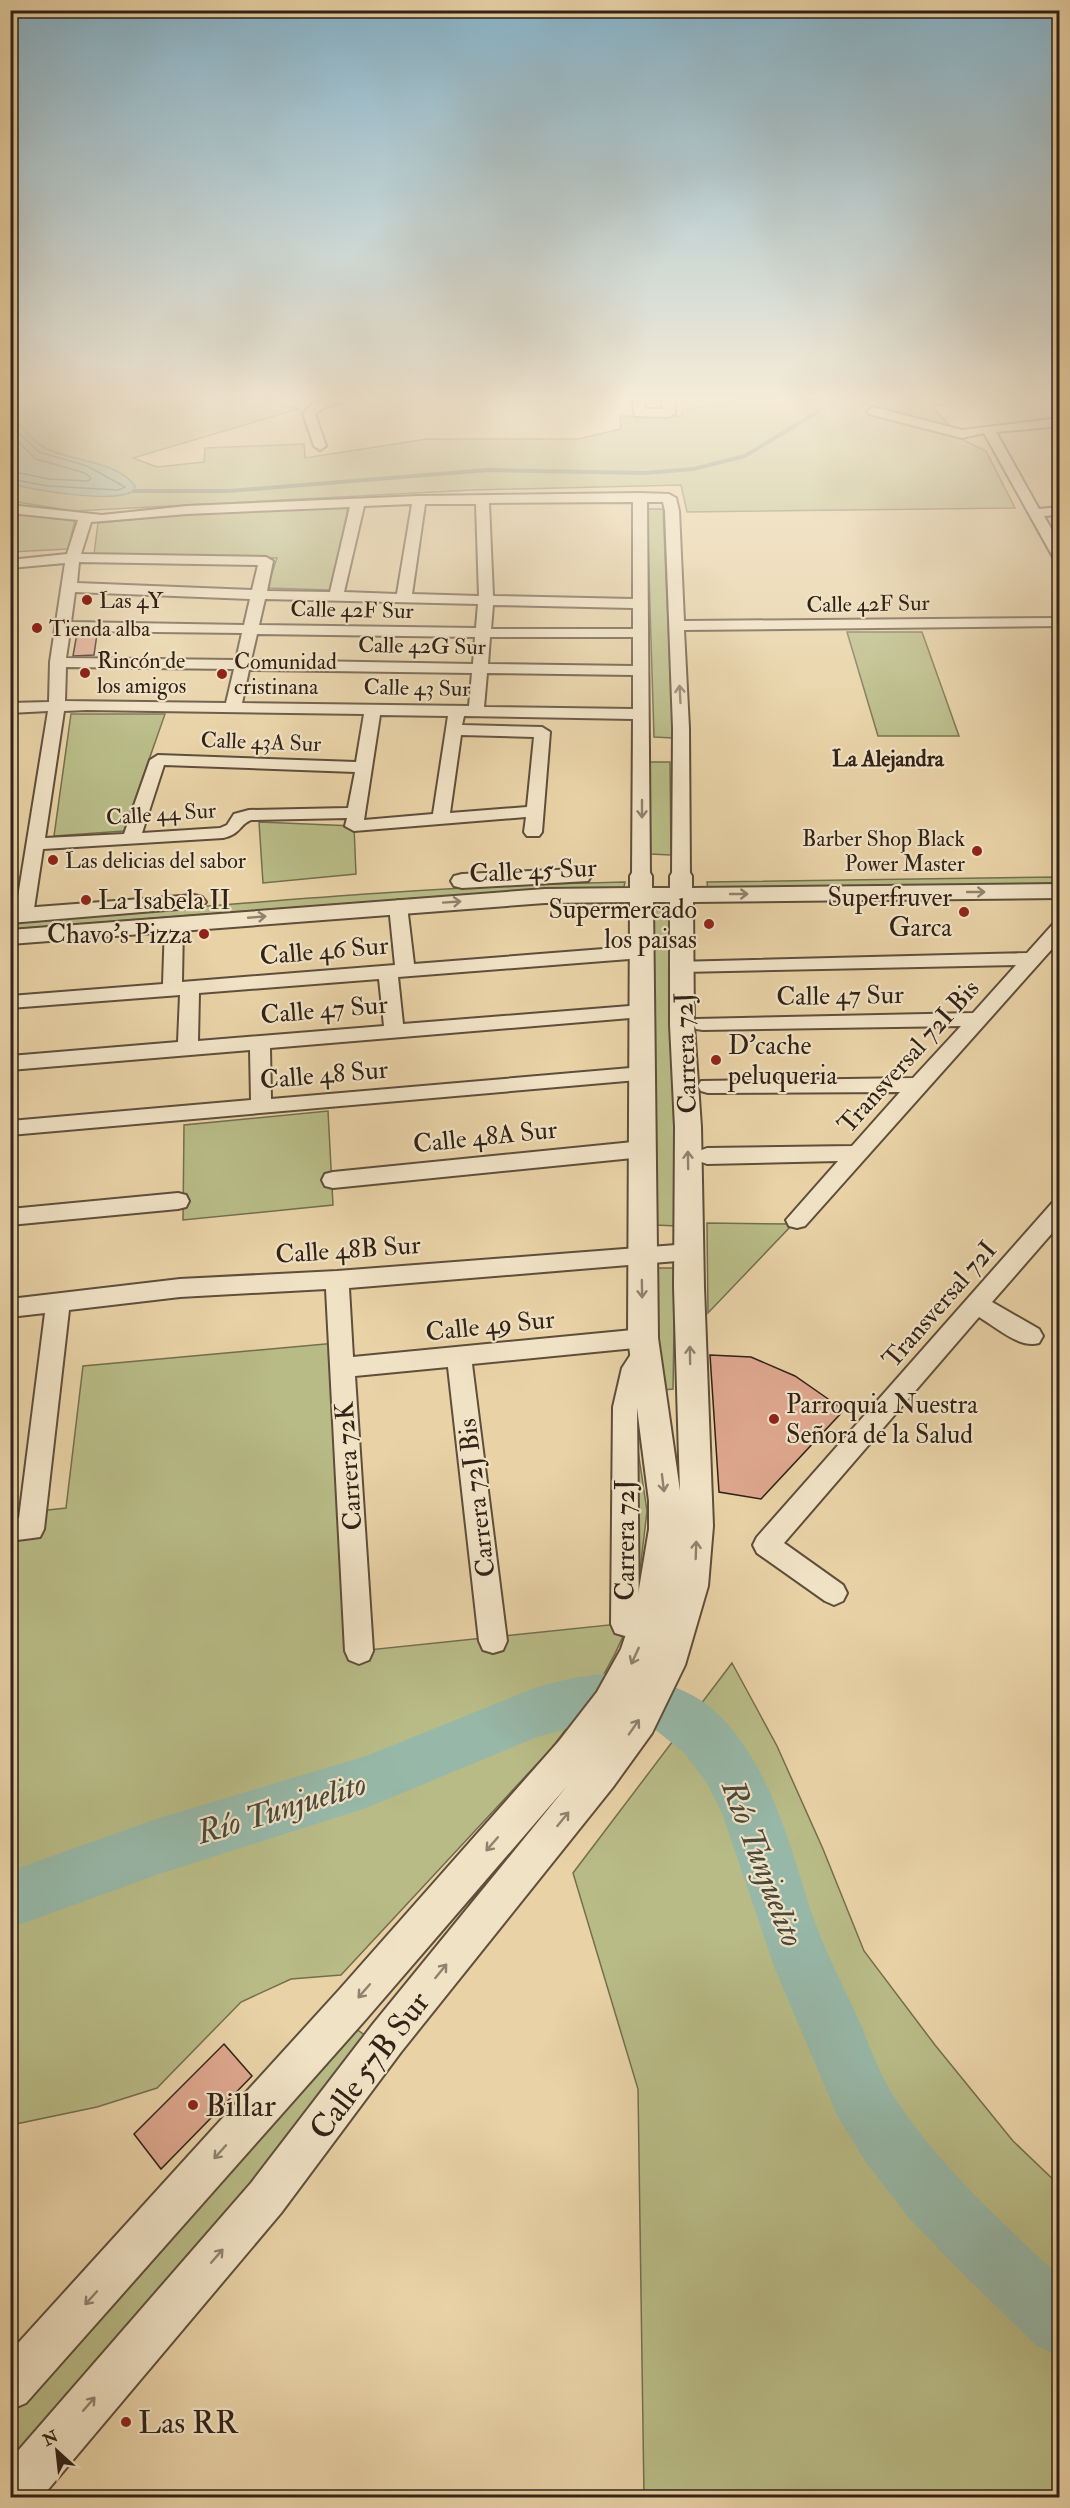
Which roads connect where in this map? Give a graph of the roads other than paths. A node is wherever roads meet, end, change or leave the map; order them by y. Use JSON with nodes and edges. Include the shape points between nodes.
{"nodes":[{"id":1,"x":69,"y":516,"type":"edge"},
{"id":2,"x":133,"y":516,"type":"edge"},
{"id":3,"x":355,"y":516,"type":"edge"},
{"id":4,"x":417,"y":516,"type":"edge"},
{"id":5,"x":483,"y":516,"type":"edge"},
{"id":6,"x":640,"y":516,"type":"edge"},
{"id":7,"x":672,"y":516,"type":"edge"},
{"id":8,"x":1037,"y":516,"type":"edge"},
{"id":9,"x":86,"y":518,"type":"junction"},
{"id":10,"x":1059,"y":557,"type":"edge"},
{"id":11,"x":73,"y":558,"type":"junction"},
{"id":12,"x":10,"y":564,"type":"edge"},
{"id":13,"x":69,"y":587,"type":"junction"},
{"id":14,"x":257,"y":595,"type":"junction"},
{"id":15,"x":336,"y":597,"type":"junction"},
{"id":16,"x":404,"y":598,"type":"junction"},
{"id":17,"x":486,"y":601,"type":"junction"},
{"id":18,"x":641,"y":604,"type":"junction"},
{"id":19,"x":1059,"y":622,"type":"edge"},
{"id":20,"x":63,"y":626,"type":"junction"},
{"id":21,"x":677,"y":626,"type":"junction"},
{"id":22,"x":250,"y":627,"type":"junction"},
{"id":23,"x":484,"y":633,"type":"junction"},
{"id":24,"x":641,"y":633,"type":"junction"},
{"id":25,"x":58,"y":662,"type":"junction"},
{"id":26,"x":242,"y":664,"type":"junction"},
{"id":27,"x":480,"y":668,"type":"junction"},
{"id":28,"x":642,"y":671,"type":"junction"},
{"id":29,"x":57,"y":705,"type":"junction"},
{"id":30,"x":232,"y":707,"type":"junction"},
{"id":31,"x":10,"y":708,"type":"edge"},
{"id":32,"x":373,"y":710,"type":"junction"},
{"id":33,"x":458,"y":711,"type":"junction"},
{"id":34,"x":476,"y":711,"type":"junction"},
{"id":35,"x":642,"y":714,"type":"junction"},
{"id":36,"x":453,"y":730,"type":"junction"},
{"id":37,"x":642,"y":751,"type":"junction"},
{"id":38,"x":681,"y":752,"type":"junction"},
{"id":39,"x":363,"y":767,"type":"junction"},
{"id":40,"x":535,"y":811,"type":"junction"},
{"id":41,"x":441,"y":818,"type":"junction"},
{"id":42,"x":355,"y":819,"type":"junction"},
{"id":43,"x":533,"y":832,"type":"dead end"},
{"id":44,"x":131,"y":838,"type":"junction"},
{"id":45,"x":35,"y":844,"type":"junction"},
{"id":46,"x":1059,"y":872,"type":"edge"},
{"id":47,"x":641,"y":885,"type":"junction"},
{"id":48,"x":681,"y":885,"type":"junction"},
{"id":49,"x":1059,"y":891,"type":"edge"},
{"id":50,"x":398,"y":906,"type":"junction"},
{"id":51,"x":17,"y":916,"type":"edge"},
{"id":52,"x":174,"y":924,"type":"junction"},
{"id":53,"x":1059,"y":928,"type":"edge"},
{"id":54,"x":10,"y":937,"type":"edge"},
{"id":55,"x":642,"y":952,"type":"junction"},
{"id":56,"x":1031,"y":959,"type":"junction"},
{"id":57,"x":682,"y":966,"type":"junction"},
{"id":58,"x":396,"y":971,"type":"junction"},
{"id":59,"x":181,"y":988,"type":"junction"},
{"id":60,"x":10,"y":1002,"type":"edge"},
{"id":61,"x":642,"y":1011,"type":"junction"},
{"id":62,"x":977,"y":1019,"type":"junction"},
{"id":63,"x":703,"y":1024,"type":"dead end"},
{"id":64,"x":394,"y":1031,"type":"junction"},
{"id":65,"x":260,"y":1042,"type":"junction"},
{"id":66,"x":188,"y":1048,"type":"junction"},
{"id":67,"x":10,"y":1063,"type":"edge"},
{"id":68,"x":642,"y":1074,"type":"junction"},
{"id":69,"x":919,"y":1085,"type":"junction"},
{"id":70,"x":708,"y":1086,"type":"dead end"},
{"id":71,"x":261,"y":1107,"type":"junction"},
{"id":72,"x":10,"y":1128,"type":"edge"},
{"id":73,"x":643,"y":1149,"type":"junction"},
{"id":74,"x":857,"y":1153,"type":"junction"},
{"id":75,"x":707,"y":1156,"type":"dead end"},
{"id":76,"x":333,"y":1180,"type":"dead end"},
{"id":77,"x":178,"y":1202,"type":"dead end"},
{"id":78,"x":1059,"y":1209,"type":"edge"},
{"id":79,"x":10,"y":1217,"type":"edge"},
{"id":80,"x":797,"y":1221,"type":"dead end"},
{"id":81,"x":689,"y":1252,"type":"junction"},
{"id":82,"x":642,"y":1255,"type":"junction"},
{"id":83,"x":337,"y":1280,"type":"junction"},
{"id":84,"x":58,"y":1304,"type":"junction"},
{"id":85,"x":976,"y":1304,"type":"junction"},
{"id":86,"x":10,"y":1308,"type":"edge"},
{"id":87,"x":1031,"y":1336,"type":"dead end"},
{"id":88,"x":644,"y":1346,"type":"junction"},
{"id":89,"x":459,"y":1356,"type":"junction"},
{"id":90,"x":341,"y":1368,"type":"junction"},
{"id":91,"x":21,"y":1529,"type":"edge"},
{"id":92,"x":834,"y":1593,"type":"dead end"},
{"id":93,"x":670,"y":1604,"type":"junction"},
{"id":94,"x":625,"y":1624,"type":"dead end"},
{"id":95,"x":493,"y":1641,"type":"dead end"},
{"id":96,"x":359,"y":1651,"type":"dead end"},
{"id":97,"x":586,"y":1764,"type":"junction"},
{"id":98,"x":10,"y":2387,"type":"edge"},
{"id":99,"x":13,"y":2487,"type":"edge"}],
"edges":[{"from":1,"to":9,"type":"street"},
{"from":2,"to":9,"type":"street"},
{"from":3,"to":15,"type":"street"},
{"from":4,"to":16,"type":"street"},
{"from":5,"to":17,"type":"street"},
{"from":6,"to":18,"type":"street","name":"Carrera 72J"},
{"from":7,"to":21,"type":"street","name":"Carrera 72J"},
{"from":8,"to":10,"type":"street"},
{"from":9,"to":11,"type":"street"},
{"from":11,"to":12,"type":"street"},
{"from":11,"to":13,"type":"street"},
{"from":11,"to":14,"type":"street","via":[[266,561]]},
{"from":13,"to":14,"type":"street"},
{"from":13,"to":20,"type":"street"},
{"from":14,"to":15,"type":"street"},
{"from":14,"to":22,"type":"street"},
{"from":15,"to":16,"type":"street"},
{"from":16,"to":17,"type":"street"},
{"from":17,"to":18,"type":"street"},
{"from":17,"to":23,"type":"street"},
{"from":18,"to":24,"type":"street","name":"Carrera 72J"},
{"from":19,"to":21,"type":"street","name":"Calle 42F Sur"},
{"from":20,"to":22,"type":"street","name":"Calle 42F Sur"},
{"from":20,"to":25,"type":"street"},
{"from":38,"to":21,"type":"street","name":"Carrera 72J","one_way":true},
{"from":22,"to":23,"type":"street","name":"Calle 42F Sur"},
{"from":22,"to":26,"type":"street"},
{"from":23,"to":24,"type":"street","name":"Calle 42F Sur"},
{"from":23,"to":27,"type":"street"},
{"from":24,"to":28,"type":"street","name":"Carrera 72J"},
{"from":25,"to":26,"type":"street","name":"Calle 42G Sur"},
{"from":25,"to":29,"type":"street"},
{"from":26,"to":27,"type":"street","name":"Calle 42G Sur"},
{"from":26,"to":30,"type":"street"},
{"from":27,"to":28,"type":"street","name":"Calle 42G Sur"},
{"from":27,"to":34,"type":"street"},
{"from":28,"to":35,"type":"street","name":"Carrera 72J"},
{"from":29,"to":30,"type":"street","name":"Calle 43 Sur"},
{"from":29,"to":31,"type":"street","name":"Calle 43 Sur"},
{"from":29,"to":45,"type":"street"},
{"from":30,"to":32,"type":"street","name":"Calle 43 Sur"},
{"from":32,"to":33,"type":"street","name":"Calle 43 Sur"},
{"from":32,"to":39,"type":"street"},
{"from":33,"to":34,"type":"street","name":"Calle 43 Sur"},
{"from":33,"to":36,"type":"street"},
{"from":34,"to":35,"type":"street","name":"Calle 43 Sur"},
{"from":35,"to":37,"type":"street","name":"Carrera 72J"},
{"from":36,"to":40,"type":"street","via":[[542,732]]},
{"from":36,"to":41,"type":"street"},
{"from":37,"to":38,"type":"street"},
{"from":37,"to":47,"type":"street","name":"Carrera 72J","one_way":true},
{"from":38,"to":48,"type":"street","name":"Carrera 72J"},
{"from":39,"to":42,"type":"street"},
{"from":39,"to":44,"type":"street","name":"Calle 43A Sur","via":[[158,760]]},
{"from":40,"to":41,"type":"street","name":"Calle 44 Sur"},
{"from":40,"to":43,"type":"street"},
{"from":41,"to":42,"type":"street","name":"Calle 44 Sur"},
{"from":42,"to":44,"type":"street","name":"Calle 44 Sur","via":[[249,815],[223,833]]},
{"from":44,"to":45,"type":"street","name":"Calle 44 Sur"},
{"from":45,"to":51,"type":"street"},
{"from":46,"to":48,"type":"street","name":"Calle 45 Sur"},
{"from":47,"to":48,"type":"street","name":"Calle 45 Sur"},
{"from":50,"to":47,"type":"street","name":"Calle 45 Sur","one_way":true},
{"from":47,"to":51,"type":"street","name":"Calle 45 Sur","via":[[529,876]]},
{"from":47,"to":55,"type":"street","name":"Carrera 72J"},
{"from":48,"to":49,"type":"street","name":"Calle 45 Sur","one_way":true},
{"from":48,"to":57,"type":"street","name":"Carrera 72J"},
{"from":52,"to":50,"type":"street","name":"Calle 45 Sur","one_way":true},
{"from":50,"to":58,"type":"street"},
{"from":52,"to":54,"type":"street","name":"Calle 45 Sur"},
{"from":52,"to":59,"type":"street"},
{"from":53,"to":56,"type":"street","name":"Transversal 72I Bis"},
{"from":55,"to":58,"type":"street","name":"Calle 46 Sur"},
{"from":55,"to":61,"type":"street","name":"Carrera 72J"},
{"from":56,"to":57,"type":"street"},
{"from":56,"to":62,"type":"street","name":"Transversal 72I Bis"},
{"from":81,"to":57,"type":"street","name":"Carrera 72J","one_way":true},
{"from":58,"to":59,"type":"street","name":"Calle 46 Sur"},
{"from":58,"to":64,"type":"street"},
{"from":59,"to":60,"type":"street","name":"Calle 46 Sur"},
{"from":59,"to":66,"type":"street"},
{"from":61,"to":64,"type":"street","name":"Calle 47 Sur"},
{"from":61,"to":68,"type":"street","name":"Carrera 72J"},
{"from":62,"to":63,"type":"street","name":"Calle 47 Sur"},
{"from":62,"to":69,"type":"street","name":"Transversal 72I Bis"},
{"from":64,"to":65,"type":"street","name":"Calle 47 Sur"},
{"from":65,"to":66,"type":"street","name":"Calle 47 Sur"},
{"from":65,"to":71,"type":"street"},
{"from":66,"to":67,"type":"street","name":"Calle 47 Sur"},
{"from":68,"to":71,"type":"street","name":"Calle 48 Sur"},
{"from":68,"to":73,"type":"street","name":"Carrera 72J"},
{"from":69,"to":70,"type":"street"},
{"from":69,"to":74,"type":"street","name":"Transversal 72I Bis"},
{"from":71,"to":72,"type":"street","name":"Calle 48 Sur"},
{"from":73,"to":76,"type":"street","name":"Calle 48A Sur"},
{"from":73,"to":82,"type":"street","name":"Carrera 72J"},
{"from":74,"to":75,"type":"street"},
{"from":74,"to":80,"type":"street","name":"Transversal 72I Bis"},
{"from":77,"to":79,"type":"street"},
{"from":78,"to":85,"type":"street","name":"Transversal 72I"},
{"from":81,"to":82,"type":"street","name":"Calle 48B Sur"},
{"from":93,"to":81,"type":"street","name":"Carrera 72J","one_way":true,"via":[[696,1560]]},
{"from":82,"to":83,"type":"street","name":"Calle 48B Sur"},
{"from":82,"to":88,"type":"street","name":"Carrera 72J","one_way":true},
{"from":83,"to":84,"type":"street","name":"Calle 48B Sur","via":[[180,1288]]},
{"from":83,"to":90,"type":"street","name":"Carrera 72K"},
{"from":84,"to":86,"type":"street","name":"Calle 48B Sur"},
{"from":84,"to":91,"type":"street"},
{"from":85,"to":87,"type":"street"},
{"from":85,"to":92,"type":"street","name":"Transversal 72I","via":[[766,1545]]},
{"from":88,"to":89,"type":"street","name":"Calle 49 Sur"},
{"from":88,"to":93,"type":"street","name":"Carrera 72J","one_way":true,"via":[[665,1501]]},
{"from":88,"to":94,"type":"street","name":"Carrera 72J","via":[[634,1368],[625,1407]]},
{"from":89,"to":90,"type":"street","name":"Calle 49 Sur"},
{"from":89,"to":95,"type":"street","name":"Carrera 72J Bis"},
{"from":90,"to":96,"type":"street","name":"Carrera 72K"},
{"from":93,"to":97,"type":"street","name":"Calle 57B Sur","via":[[668,1665],[639,1721]]},
{"from":97,"to":98,"type":"street","name":"Calle 57B Sur","one_way":true,"via":[[353,2004]]},
{"from":99,"to":97,"type":"street","name":"Calle 57B Sur","one_way":true,"via":[[266,2198]]}]}
